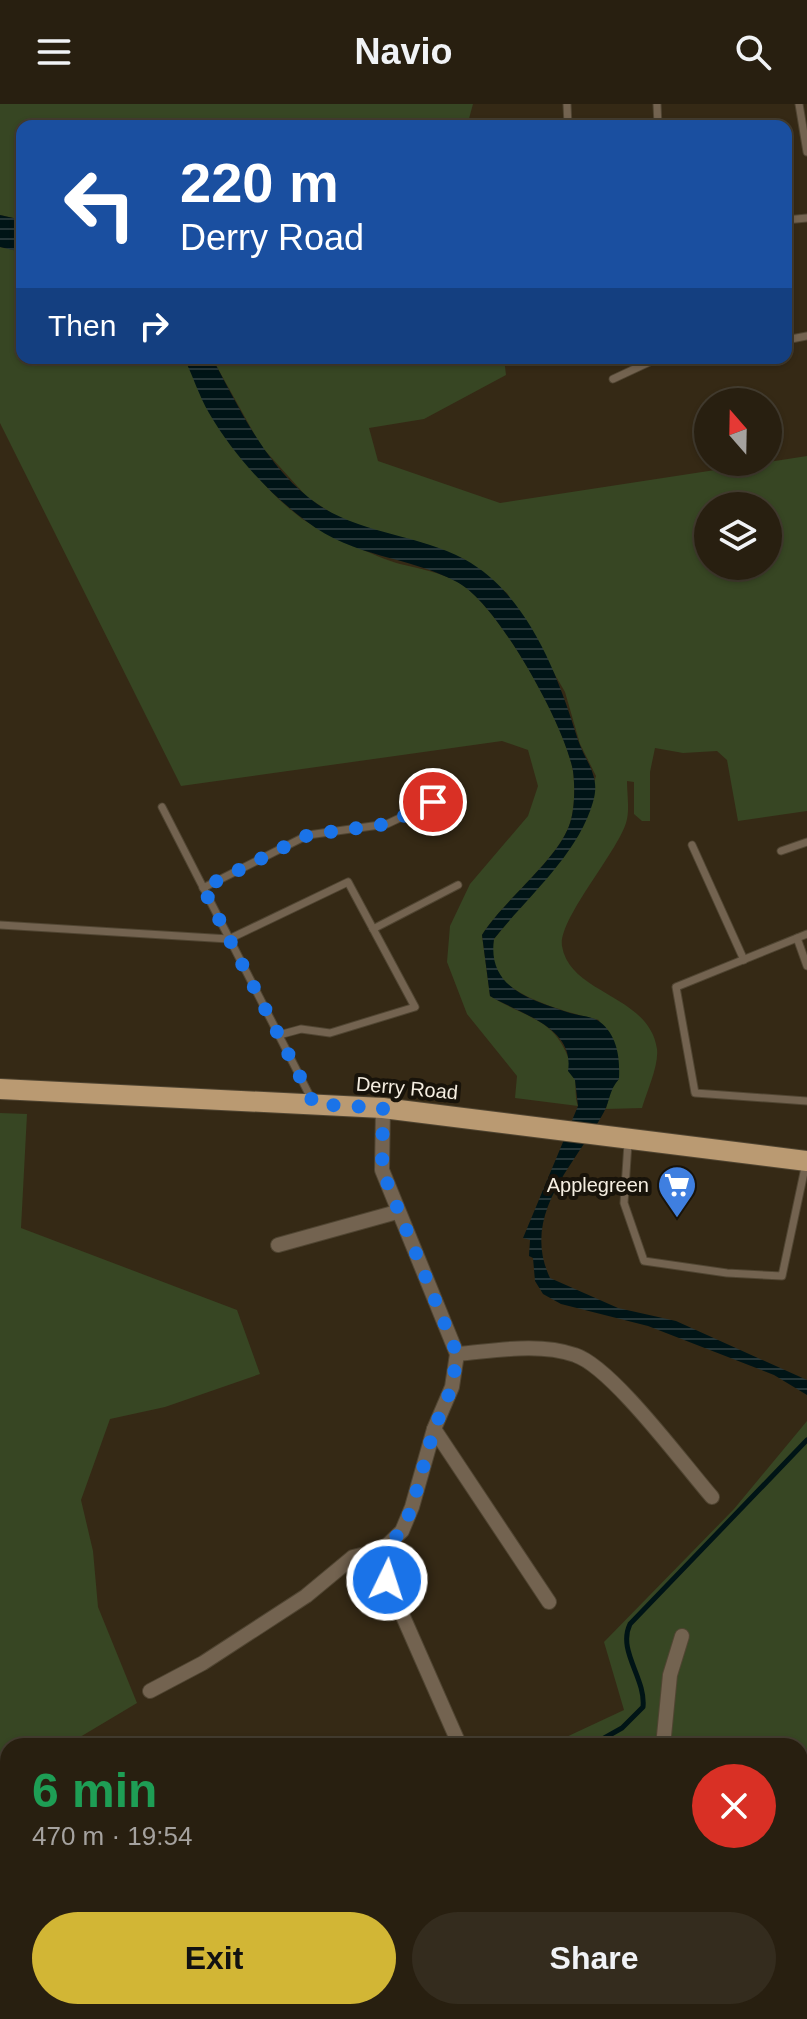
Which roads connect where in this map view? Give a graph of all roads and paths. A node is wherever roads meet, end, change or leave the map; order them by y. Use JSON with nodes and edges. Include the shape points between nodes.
{"nodes":[{"id":1,"x":799,"y":104,"type":"edge"},
{"id":2,"x":807,"y":152,"type":"edge"},
{"id":3,"x":645,"y":364,"type":"edge"},
{"id":4,"x":613,"y":379,"type":"dead end"},
{"id":5,"x":457,"y":791,"type":"dead end"},
{"id":6,"x":162,"y":807,"type":"dead end"},
{"id":7,"x":807,"y":842,"type":"edge"},
{"id":8,"x":692,"y":845,"type":"dead end"},
{"id":9,"x":781,"y":851,"type":"dead end"},
{"id":10,"x":458,"y":885,"type":"dead end"},
{"id":11,"x":203,"y":888,"type":"junction"},
{"id":12,"x":0,"y":925,"type":"edge"},
{"id":13,"x":373,"y":929,"type":"junction"},
{"id":14,"x":807,"y":934,"type":"edge"},
{"id":15,"x":797,"y":938,"type":"junction"},
{"id":16,"x":229,"y":939,"type":"junction"},
{"id":17,"x":744,"y":960,"type":"junction"},
{"id":18,"x":807,"y":966,"type":"edge"},
{"id":19,"x":279,"y":1035,"type":"junction"},
{"id":20,"x":0,"y":1089,"type":"edge"},
{"id":21,"x":807,"y":1101,"type":"edge"},
{"id":22,"x":314,"y":1104,"type":"junction"},
{"id":23,"x":383,"y":1108,"type":"junction"},
{"id":24,"x":629,"y":1136,"type":"junction"},
{"id":25,"x":807,"y":1161,"type":"edge"},
{"id":26,"x":397,"y":1212,"type":"junction"},
{"id":27,"x":278,"y":1245,"type":"dead end"},
{"id":28,"x":457,"y":1354,"type":"junction"},
{"id":29,"x":434,"y":1429,"type":"junction"},
{"id":30,"x":712,"y":1497,"type":"dead end"},
{"id":31,"x":382,"y":1550,"type":"junction"},
{"id":32,"x":549,"y":1602,"type":"dead end"},
{"id":33,"x":682,"y":1636,"type":"dead end"},
{"id":34,"x":150,"y":1691,"type":"dead end"},
{"id":35,"x":456,"y":1738,"type":"edge"},
{"id":36,"x":664,"y":1738,"type":"edge"}],
"edges":[{"from":1,"to":2,"type":"lane"},
{"from":3,"to":4,"type":"lane"},
{"from":5,"to":11,"type":"lane","via":[[387,824],[308,835]]},
{"from":6,"to":11,"type":"lane"},
{"from":7,"to":9,"type":"lane"},
{"from":8,"to":17,"type":"lane"},
{"from":10,"to":13,"type":"lane"},
{"from":11,"to":16,"type":"lane"},
{"from":12,"to":16,"type":"lane"},
{"from":13,"to":16,"type":"lane","via":[[348,882]]},
{"from":13,"to":19,"type":"lane","via":[[415,1007],[330,1033],[301,1029]]},
{"from":14,"to":15,"type":"lane"},
{"from":15,"to":17,"type":"lane"},
{"from":15,"to":18,"type":"lane"},
{"from":16,"to":19,"type":"lane"},
{"from":17,"to":21,"type":"lane","via":[[676,987],[695,1093]]},
{"from":19,"to":22,"type":"lane"},
{"from":20,"to":22,"type":"main road","name":"Derry Road"},
{"from":22,"to":23,"type":"main road","name":"Derry Road"},
{"from":23,"to":24,"type":"main road","name":"Derry Road"},
{"from":23,"to":26,"type":"street","via":[[382,1170]]},
{"from":24,"to":25,"type":"main road","name":"Derry Road"},
{"from":24,"to":25,"type":"lane","via":[[624,1203],[644,1261],[727,1273],[782,1276]]},
{"from":26,"to":27,"type":"street"},
{"from":26,"to":28,"type":"street"},
{"from":28,"to":29,"type":"street","via":[[452,1387]]},
{"from":28,"to":30,"type":"street","via":[[541,1348],[576,1355],[621,1392]]},
{"from":29,"to":31,"type":"street","via":[[402,1531]]},
{"from":29,"to":32,"type":"street"},
{"from":31,"to":34,"type":"street","via":[[353,1557],[306,1596]]},
{"from":31,"to":35,"type":"street","via":[[387,1580]]},
{"from":33,"to":36,"type":"street","via":[[670,1675]]}]}
